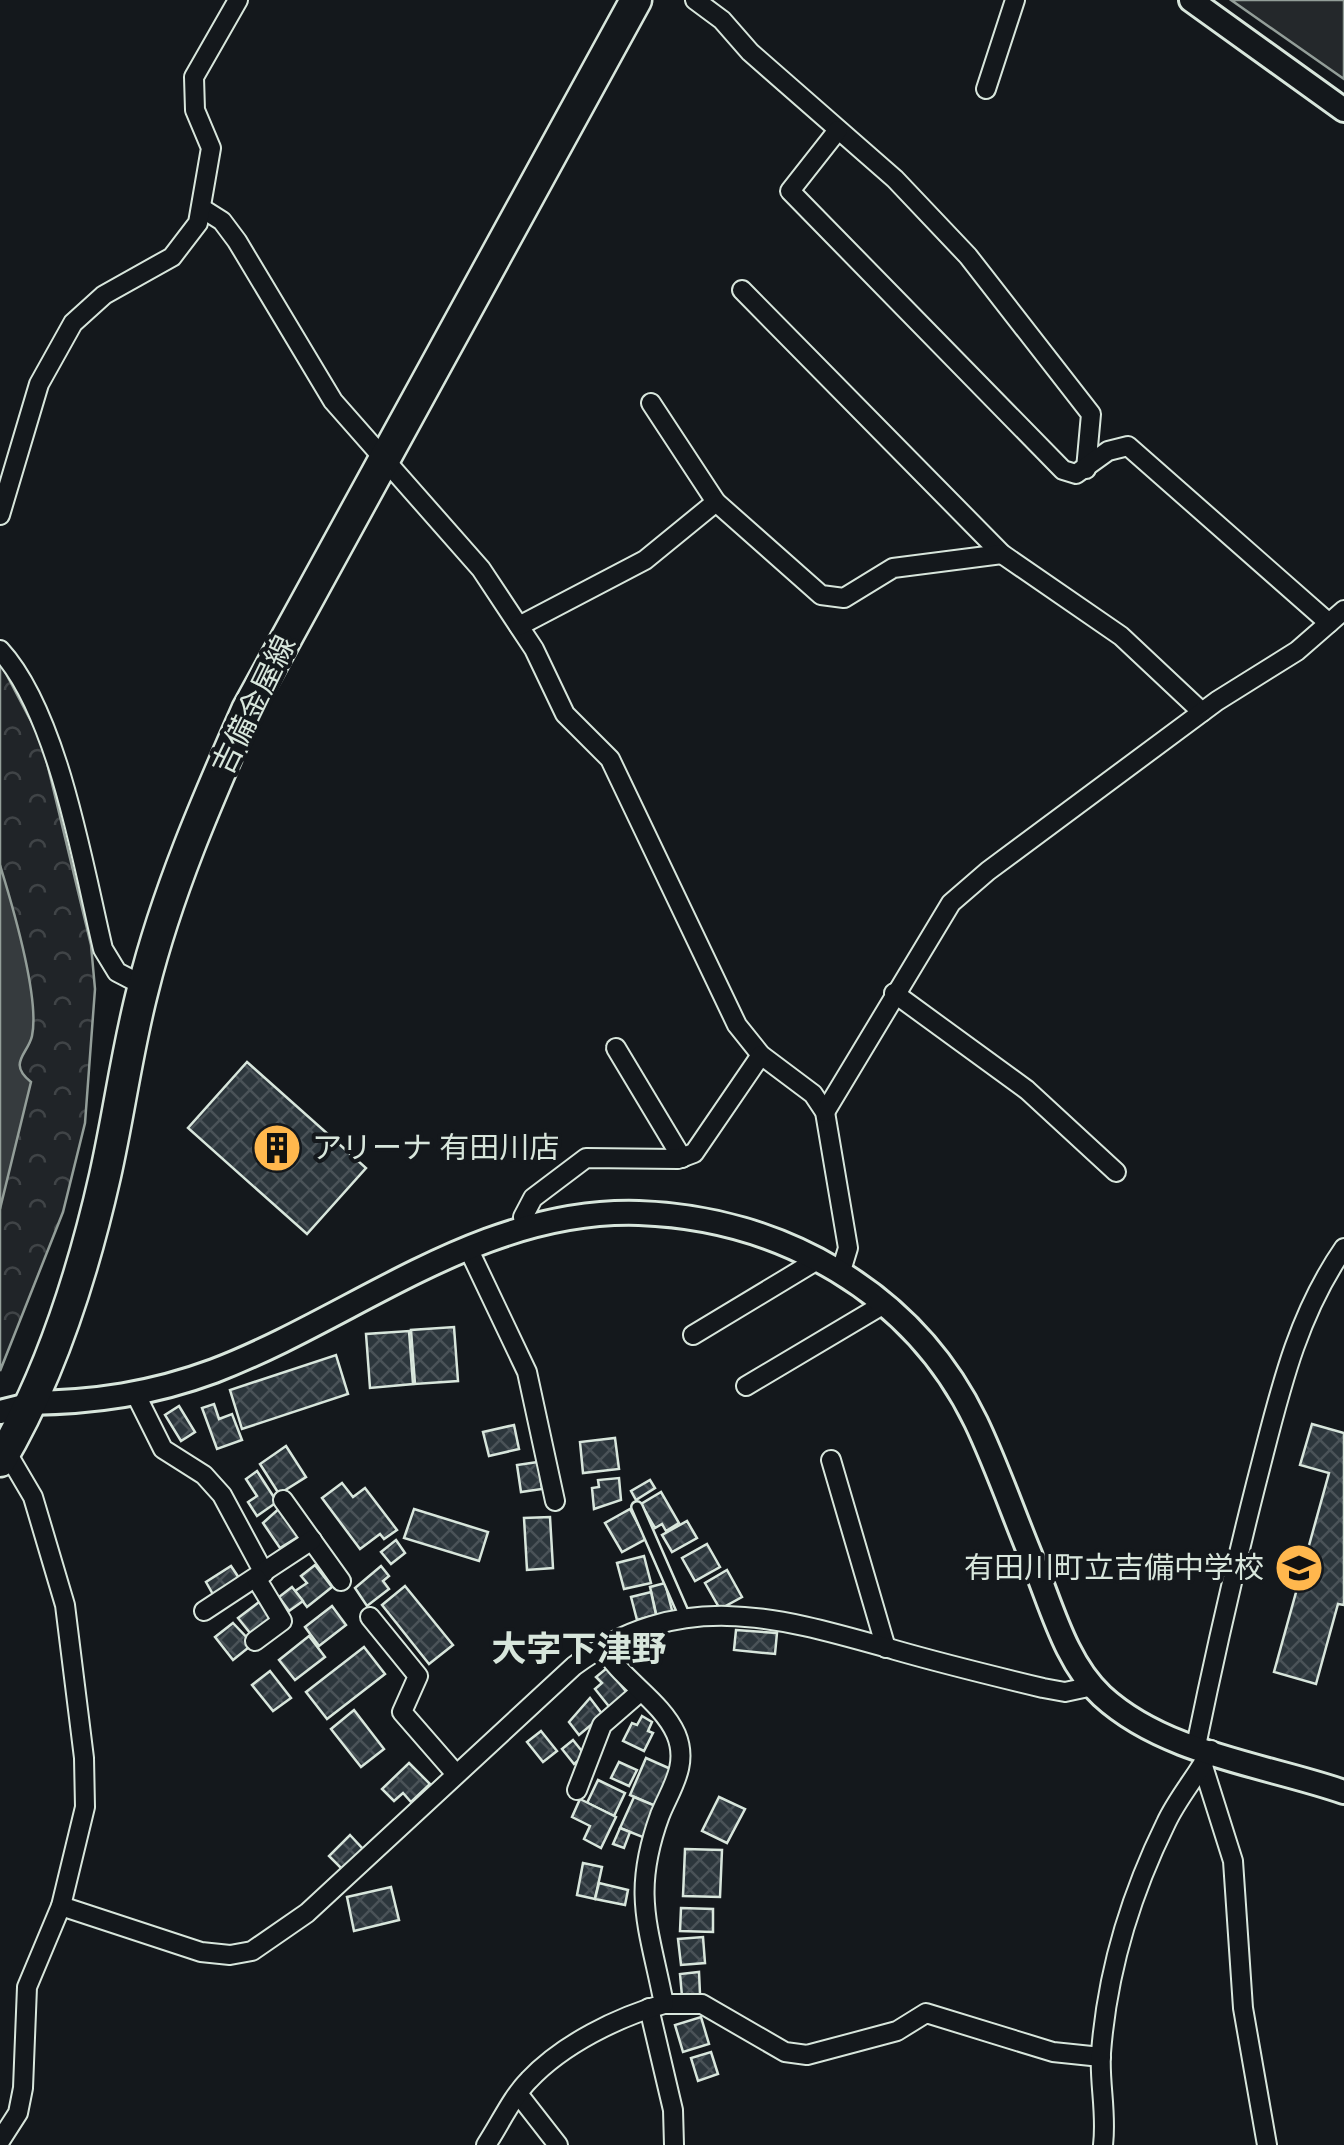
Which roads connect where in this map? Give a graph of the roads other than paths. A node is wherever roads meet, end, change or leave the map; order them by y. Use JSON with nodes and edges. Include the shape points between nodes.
{"nodes":[{"id":1,"x":238,"y":0,"type":"edge"},
{"id":2,"x":636,"y":0,"type":"edge"},
{"id":3,"x":695,"y":0,"type":"edge"},
{"id":4,"x":1191,"y":0,"type":"edge"},
{"id":5,"x":1010,"y":3,"type":"edge"},
{"id":6,"x":986,"y":89,"type":"dead end"},
{"id":7,"x":1344,"y":110,"type":"edge"},
{"id":8,"x":838,"y":130,"type":"junction"},
{"id":9,"x":203,"y":209,"type":"junction"},
{"id":10,"x":742,"y":290,"type":"dead end"},
{"id":11,"x":651,"y":403,"type":"dead end"},
{"id":12,"x":385,"y":458,"type":"junction"},
{"id":13,"x":1086,"y":469,"type":"junction"},
{"id":14,"x":716,"y":502,"type":"junction"},
{"id":15,"x":0,"y":515,"type":"edge"},
{"id":16,"x":1002,"y":554,"type":"junction"},
{"id":17,"x":1344,"y":610,"type":"edge"},
{"id":18,"x":1329,"y":624,"type":"junction"},
{"id":19,"x":519,"y":626,"type":"junction"},
{"id":20,"x":0,"y":650,"type":"edge"},
{"id":21,"x":1202,"y":712,"type":"junction"},
{"id":22,"x":144,"y":986,"type":"junction"},
{"id":23,"x":894,"y":993,"type":"junction"},
{"id":24,"x":616,"y":1048,"type":"dead end"},
{"id":25,"x":761,"y":1055,"type":"junction"},
{"id":26,"x":825,"y":1112,"type":"junction"},
{"id":27,"x":682,"y":1158,"type":"junction"},
{"id":28,"x":1116,"y":1172,"type":"dead end"},
{"id":29,"x":525,"y":1227,"type":"junction"},
{"id":30,"x":468,"y":1248,"type":"junction"},
{"id":31,"x":1344,"y":1248,"type":"edge"},
{"id":32,"x":820,"y":1259,"type":"junction"},
{"id":33,"x":841,"y":1271,"type":"junction"},
{"id":34,"x":884,"y":1304,"type":"junction"},
{"id":35,"x":693,"y":1335,"type":"dead end"},
{"id":36,"x":746,"y":1386,"type":"dead end"},
{"id":37,"x":136,"y":1394,"type":"junction"},
{"id":38,"x":19,"y":1407,"type":"edge"},
{"id":39,"x":3,"y":1456,"type":"edge"},
{"id":40,"x":831,"y":1460,"type":"dead end"},
{"id":41,"x":283,"y":1500,"type":"dead end"},
{"id":42,"x":554,"y":1501,"type":"dead end"},
{"id":43,"x":636,"y":1506,"type":"dead end"},
{"id":44,"x":312,"y":1540,"type":"junction"},
{"id":45,"x":260,"y":1576,"type":"junction"},
{"id":46,"x":340,"y":1581,"type":"dead end"},
{"id":47,"x":204,"y":1611,"type":"dead end"},
{"id":48,"x":370,"y":1617,"type":"dead end"},
{"id":49,"x":685,"y":1617,"type":"junction"},
{"id":50,"x":255,"y":1641,"type":"dead end"},
{"id":51,"x":602,"y":1646,"type":"junction"},
{"id":52,"x":886,"y":1648,"type":"junction"},
{"id":53,"x":1093,"y":1686,"type":"junction"},
{"id":54,"x":640,"y":1692,"type":"junction"},
{"id":55,"x":1203,"y":1754,"type":"junction"},
{"id":56,"x":456,"y":1774,"type":"junction"},
{"id":57,"x":577,"y":1790,"type":"dead end"},
{"id":58,"x":1344,"y":1792,"type":"edge"},
{"id":59,"x":60,"y":1906,"type":"junction"},
{"id":60,"x":657,"y":2006,"type":"junction"},
{"id":61,"x":1100,"y":2057,"type":"junction"},
{"id":62,"x":519,"y":2094,"type":"junction"},
{"id":63,"x":0,"y":2141,"type":"edge"},
{"id":64,"x":486,"y":2145,"type":"edge"},
{"id":65,"x":558,"y":2145,"type":"edge"},
{"id":66,"x":674,"y":2145,"type":"edge"},
{"id":67,"x":1103,"y":2145,"type":"edge"},
{"id":68,"x":1267,"y":2145,"type":"edge"}],
"edges":[{"from":1,"to":9,"type":"street","via":[[194,77],[196,110],[211,148]]},
{"from":2,"to":12,"type":"main road","name":"吉備金屋線"},
{"from":3,"to":8,"type":"street"},
{"from":4,"to":7,"type":"street"},
{"from":5,"to":6,"type":"street"},
{"from":8,"to":13,"type":"street","via":[[968,256],[1091,414]]},
{"from":8,"to":13,"type":"street","via":[[790,192],[1062,470]]},
{"from":9,"to":12,"type":"street","via":[[237,241],[333,401]]},
{"from":9,"to":15,"type":"street","via":[[172,258],[92,302],[74,323],[39,384]]},
{"from":10,"to":16,"type":"street"},
{"from":11,"to":14,"type":"street"},
{"from":12,"to":19,"type":"street","via":[[467,552]]},
{"from":12,"to":22,"type":"main road","name":"吉備金屋線","via":[[247,710],[193,836]]},
{"from":13,"to":18,"type":"street","via":[[1118,446],[1139,453]]},
{"from":14,"to":16,"type":"street","via":[[833,600],[894,568]]},
{"from":14,"to":19,"type":"street","via":[[645,560]]},
{"from":16,"to":21,"type":"street","via":[[1121,636]]},
{"from":17,"to":18,"type":"street"},
{"from":18,"to":21,"type":"street"},
{"from":19,"to":25,"type":"street","via":[[566,714],[610,759],[737,1025]]},
{"from":20,"to":22,"type":"street","via":[[48,735],[103,949],[118,972]]},
{"from":21,"to":23,"type":"street","via":[[988,870],[952,903]]},
{"from":22,"to":38,"type":"main road","name":"吉備金屋線","via":[[83,1261]]},
{"from":23,"to":26,"type":"street"},
{"from":23,"to":28,"type":"street","via":[[1027,1090]]},
{"from":24,"to":27,"type":"street"},
{"from":25,"to":26,"type":"street","via":[[813,1094]]},
{"from":25,"to":27,"type":"street","via":[[705,1141]]},
{"from":26,"to":33,"type":"street","via":[[848,1248]]},
{"from":27,"to":29,"type":"street","via":[[586,1158],[533,1198]]},
{"from":29,"to":30,"type":"street"},
{"from":29,"to":32,"type":"street","via":[[620,1213],[691,1218],[740,1227]]},
{"from":30,"to":37,"type":"street","via":[[242,1359]]},
{"from":30,"to":42,"type":"street","via":[[527,1372]]},
{"from":31,"to":55,"type":"street","via":[[1312,1297],[1290,1354],[1230,1588]]},
{"from":32,"to":33,"type":"street"},
{"from":32,"to":35,"type":"street"},
{"from":33,"to":34,"type":"street"},
{"from":34,"to":36,"type":"street"},
{"from":34,"to":53,"type":"street","via":[[930,1350],[967,1407],[1069,1647]]},
{"from":37,"to":38,"type":"street"},
{"from":37,"to":45,"type":"street","via":[[162,1449],[222,1494]]},
{"from":38,"to":39,"type":"main road","name":"吉備金屋線"},
{"from":39,"to":59,"type":"street","via":[[33,1496],[65,1605],[85,1808]]},
{"from":40,"to":52,"type":"street"},
{"from":41,"to":44,"type":"street"},
{"from":43,"to":49,"type":"lane"},
{"from":44,"to":45,"type":"street"},
{"from":44,"to":46,"type":"street"},
{"from":45,"to":47,"type":"street"},
{"from":45,"to":50,"type":"street","via":[[282,1621]]},
{"from":48,"to":56,"type":"street","via":[[418,1676],[402,1712]]},
{"from":49,"to":51,"type":"street"},
{"from":49,"to":52,"type":"street","via":[[760,1616]]},
{"from":51,"to":54,"type":"street"},
{"from":51,"to":56,"type":"street"},
{"from":52,"to":53,"type":"street","via":[[1043,1688]]},
{"from":53,"to":55,"type":"street","via":[[1142,1724]]},
{"from":54,"to":57,"type":"street","via":[[602,1726]]},
{"from":54,"to":60,"type":"street","via":[[675,1732],[681,1756],[643,1883]]},
{"from":55,"to":58,"type":"street"},
{"from":55,"to":61,"type":"street","via":[[1138,1886],[1110,1980]]},
{"from":55,"to":68,"type":"street","via":[[1232,1861],[1244,2008]]},
{"from":56,"to":59,"type":"street","via":[[307,1913],[252,1951],[201,1952]]},
{"from":59,"to":63,"type":"street","via":[[27,1987],[23,2088]]},
{"from":60,"to":61,"type":"street","via":[[702,2004],[785,2052],[807,2055],[897,2030],[926,2013],[1053,2052]]},
{"from":60,"to":62,"type":"street","via":[[577,2044]]},
{"from":60,"to":66,"type":"street"},
{"from":61,"to":67,"type":"street","via":[[1107,2114]]},
{"from":62,"to":64,"type":"street"},
{"from":62,"to":65,"type":"street"}]}
